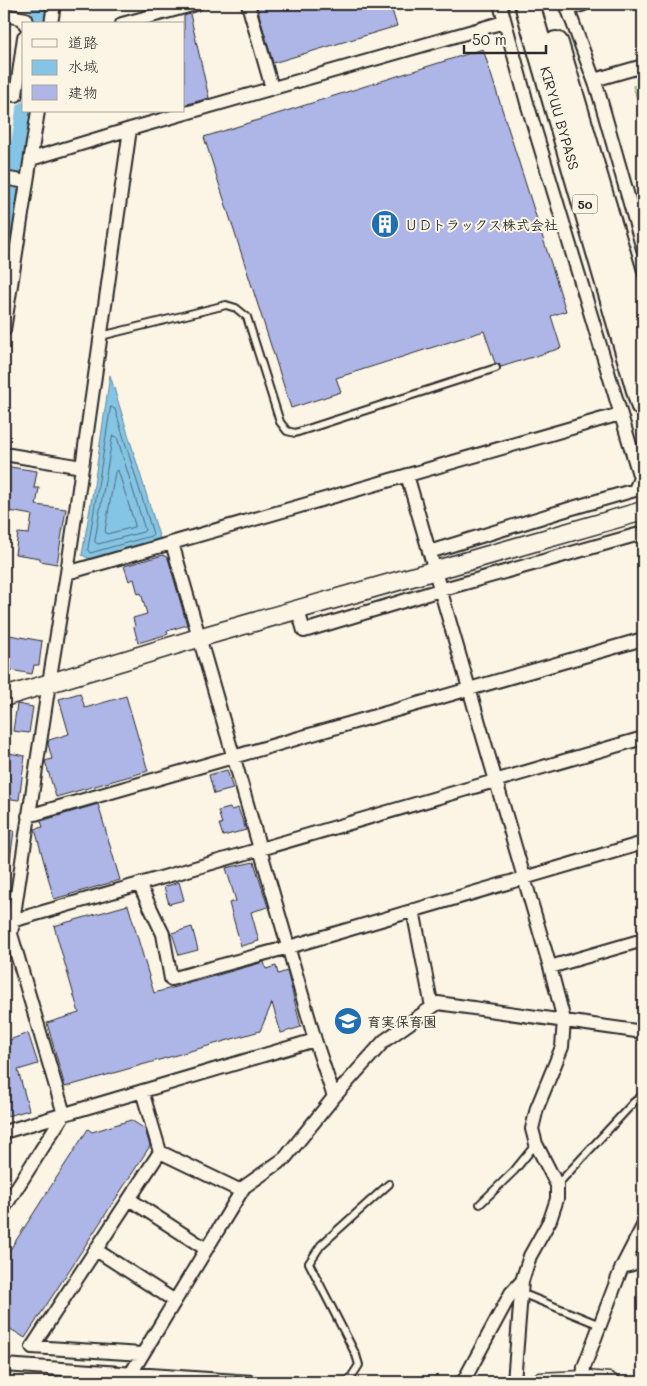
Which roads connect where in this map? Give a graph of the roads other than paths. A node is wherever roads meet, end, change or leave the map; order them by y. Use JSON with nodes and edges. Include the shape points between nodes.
{"nodes":[{"id":1,"x":54,"y":4,"type":"edge"},
{"id":2,"x":196,"y":4,"type":"edge"},
{"id":3,"x":248,"y":4,"type":"edge"},
{"id":4,"x":500,"y":4,"type":"edge"},
{"id":5,"x":527,"y":4,"type":"edge"},
{"id":6,"x":544,"y":4,"type":"edge"},
{"id":7,"x":584,"y":4,"type":"edge"},
{"id":8,"x":567,"y":6,"type":"edge"},
{"id":9,"x":4,"y":15,"type":"edge"},
{"id":10,"x":26,"y":22,"type":"edge"},
{"id":11,"x":51,"y":22,"type":"edge"},
{"id":12,"x":129,"y":22,"type":"edge"},
{"id":13,"x":504,"y":22,"type":"junction"},
{"id":14,"x":22,"y":52,"type":"edge"},
{"id":15,"x":643,"y":66,"type":"edge"},
{"id":16,"x":594,"y":80,"type":"junction"},
{"id":17,"x":272,"y":88,"type":"junction"},
{"id":18,"x":4,"y":94,"type":"edge"},
{"id":19,"x":38,"y":112,"type":"edge"},
{"id":20,"x":130,"y":129,"type":"junction"},
{"id":21,"x":31,"y":159,"type":"junction"},
{"id":22,"x":4,"y":178,"type":"edge"},
{"id":23,"x":26,"y":182,"type":"junction"},
{"id":24,"x":643,"y":249,"type":"edge"},
{"id":25,"x":4,"y":330,"type":"edge"},
{"id":26,"x":101,"y":336,"type":"junction"},
{"id":27,"x":643,"y":338,"type":"edge"},
{"id":28,"x":496,"y":368,"type":"dead end"},
{"id":29,"x":643,"y":404,"type":"edge"},
{"id":30,"x":620,"y":414,"type":"junction"},
{"id":31,"x":4,"y":454,"type":"edge"},
{"id":32,"x":82,"y":467,"type":"junction"},
{"id":33,"x":407,"y":475,"type":"junction"},
{"id":34,"x":643,"y":511,"type":"edge"},
{"id":35,"x":643,"y":533,"type":"edge"},
{"id":36,"x":172,"y":543,"type":"junction"},
{"id":37,"x":430,"y":552,"type":"junction"},
{"id":38,"x":435,"y":570,"type":"junction"},
{"id":39,"x":67,"y":573,"type":"junction"},
{"id":40,"x":440,"y":590,"type":"junction"},
{"id":41,"x":298,"y":610,"type":"junction"},
{"id":42,"x":198,"y":638,"type":"junction"},
{"id":43,"x":643,"y":639,"type":"edge"},
{"id":44,"x":49,"y":683,"type":"junction"},
{"id":45,"x":468,"y":689,"type":"junction"},
{"id":46,"x":4,"y":697,"type":"edge"},
{"id":47,"x":643,"y":738,"type":"edge"},
{"id":48,"x":234,"y":758,"type":"junction"},
{"id":49,"x":495,"y":780,"type":"junction"},
{"id":50,"x":28,"y":816,"type":"junction"},
{"id":51,"x":643,"y":843,"type":"edge"},
{"id":52,"x":261,"y":849,"type":"junction"},
{"id":53,"x":524,"y":878,"type":"junction"},
{"id":54,"x":139,"y":884,"type":"junction"},
{"id":55,"x":413,"y":910,"type":"junction"},
{"id":56,"x":12,"y":921,"type":"junction"},
{"id":57,"x":643,"y":940,"type":"edge"},
{"id":58,"x":288,"y":946,"type":"junction"},
{"id":59,"x":550,"y":967,"type":"junction"},
{"id":60,"x":432,"y":1007,"type":"junction"},
{"id":61,"x":564,"y":1020,"type":"junction"},
{"id":62,"x":643,"y":1032,"type":"edge"},
{"id":63,"x":315,"y":1040,"type":"junction"},
{"id":64,"x":142,"y":1091,"type":"junction"},
{"id":65,"x":643,"y":1095,"type":"edge"},
{"id":66,"x":334,"y":1097,"type":"junction"},
{"id":67,"x":64,"y":1114,"type":"junction"},
{"id":68,"x":4,"y":1132,"type":"edge"},
{"id":69,"x":536,"y":1144,"type":"junction"},
{"id":70,"x":160,"y":1152,"type":"junction"},
{"id":71,"x":389,"y":1184,"type":"dead end"},
{"id":72,"x":557,"y":1185,"type":"junction"},
{"id":73,"x":241,"y":1191,"type":"junction"},
{"id":74,"x":129,"y":1199,"type":"junction"},
{"id":75,"x":480,"y":1204,"type":"dead end"},
{"id":76,"x":4,"y":1208,"type":"edge"},
{"id":77,"x":643,"y":1226,"type":"edge"},
{"id":78,"x":206,"y":1249,"type":"junction"},
{"id":79,"x":96,"y":1250,"type":"junction"},
{"id":80,"x":643,"y":1261,"type":"edge"},
{"id":81,"x":622,"y":1267,"type":"junction"},
{"id":82,"x":522,"y":1287,"type":"junction"},
{"id":83,"x":175,"y":1301,"type":"junction"},
{"id":84,"x":600,"y":1325,"type":"junction"},
{"id":85,"x":142,"y":1354,"type":"junction"},
{"id":86,"x":4,"y":1365,"type":"edge"},
{"id":87,"x":130,"y":1375,"type":"junction"},
{"id":88,"x":584,"y":1381,"type":"edge"},
{"id":89,"x":252,"y":1382,"type":"edge"},
{"id":90,"x":348,"y":1382,"type":"edge"},
{"id":91,"x":463,"y":1382,"type":"edge"},
{"id":92,"x":514,"y":1382,"type":"edge"},
{"id":93,"x":540,"y":1382,"type":"edge"},
{"id":94,"x":609,"y":1382,"type":"edge"}],
"edges":[{"from":1,"to":11,"type":"street"},
{"from":2,"to":12,"type":"street"},
{"from":3,"to":17,"type":"street"},
{"from":4,"to":13,"type":"street"},
{"from":5,"to":29,"type":"highway","name":"KIRYUU BYPASS","number":"50"},
{"from":6,"to":27,"type":"highway","name":"KIRYUU BYPASS","number":"50"},
{"from":7,"to":8,"type":"street"},
{"from":8,"to":16,"type":"street"},
{"from":9,"to":10,"type":"street","via":[[26,19]]},
{"from":13,"to":17,"type":"street"},
{"from":13,"to":30,"type":"street"},
{"from":14,"to":18,"type":"street","via":[[16,95]]},
{"from":15,"to":16,"type":"street"},
{"from":16,"to":24,"type":"street"},
{"from":17,"to":20,"type":"street"},
{"from":19,"to":21,"type":"street"},
{"from":20,"to":21,"type":"street"},
{"from":20,"to":26,"type":"street"},
{"from":21,"to":23,"type":"street"},
{"from":22,"to":23,"type":"street"},
{"from":23,"to":25,"type":"street"},
{"from":26,"to":28,"type":"lane","via":[[226,305],[236,308],[247,317],[280,422],[287,431],[295,433]]},
{"from":26,"to":32,"type":"street"},
{"from":30,"to":33,"type":"street"},
{"from":30,"to":37,"type":"street","via":[[640,478],[635,490]]},
{"from":31,"to":32,"type":"street"},
{"from":32,"to":39,"type":"street"},
{"from":33,"to":36,"type":"street"},
{"from":33,"to":37,"type":"street"},
{"from":34,"to":38,"type":"street"},
{"from":35,"to":40,"type":"street"},
{"from":36,"to":39,"type":"street"},
{"from":36,"to":42,"type":"street"},
{"from":37,"to":38,"type":"street"},
{"from":38,"to":40,"type":"street"},
{"from":38,"to":41,"type":"street"},
{"from":39,"to":44,"type":"street"},
{"from":40,"to":41,"type":"street","via":[[304,631]]},
{"from":40,"to":45,"type":"street"},
{"from":41,"to":42,"type":"street"},
{"from":42,"to":44,"type":"street"},
{"from":42,"to":48,"type":"street"},
{"from":43,"to":45,"type":"street"},
{"from":44,"to":46,"type":"street"},
{"from":44,"to":50,"type":"street"},
{"from":45,"to":48,"type":"street"},
{"from":45,"to":49,"type":"street"},
{"from":47,"to":49,"type":"street"},
{"from":48,"to":50,"type":"street"},
{"from":48,"to":52,"type":"street"},
{"from":49,"to":52,"type":"street"},
{"from":49,"to":53,"type":"street"},
{"from":50,"to":56,"type":"street"},
{"from":51,"to":53,"type":"street"},
{"from":52,"to":54,"type":"street"},
{"from":52,"to":58,"type":"street"},
{"from":53,"to":55,"type":"street"},
{"from":53,"to":59,"type":"street"},
{"from":54,"to":56,"type":"street"},
{"from":54,"to":58,"type":"street","via":[[163,934],[171,978]]},
{"from":55,"to":58,"type":"street"},
{"from":55,"to":60,"type":"street"},
{"from":56,"to":67,"type":"street","via":[[11,934]]},
{"from":57,"to":59,"type":"street"},
{"from":58,"to":63,"type":"street"},
{"from":59,"to":61,"type":"street"},
{"from":60,"to":61,"type":"street","via":[[438,1003]]},
{"from":60,"to":66,"type":"street","via":[[384,1041]]},
{"from":61,"to":62,"type":"street"},
{"from":61,"to":69,"type":"street","via":[[562,1047],[537,1108],[532,1129]]},
{"from":63,"to":64,"type":"street"},
{"from":63,"to":66,"type":"street"},
{"from":64,"to":67,"type":"street"},
{"from":64,"to":70,"type":"street"},
{"from":65,"to":72,"type":"lane"},
{"from":66,"to":73,"type":"street","via":[[285,1158]]},
{"from":67,"to":68,"type":"street"},
{"from":67,"to":76,"type":"street"},
{"from":69,"to":72,"type":"street"},
{"from":69,"to":75,"type":"lane"},
{"from":70,"to":73,"type":"street"},
{"from":70,"to":74,"type":"street"},
{"from":71,"to":90,"type":"lane","via":[[321,1245],[309,1263],[356,1355],[359,1365]]},
{"from":72,"to":82,"type":"street","via":[[557,1199],[550,1220],[530,1256]]},
{"from":73,"to":78,"type":"street"},
{"from":74,"to":78,"type":"street"},
{"from":74,"to":79,"type":"street"},
{"from":77,"to":81,"type":"street"},
{"from":78,"to":83,"type":"street"},
{"from":79,"to":83,"type":"street"},
{"from":79,"to":85,"type":"street","via":[[32,1347]]},
{"from":80,"to":81,"type":"street"},
{"from":81,"to":84,"type":"street"},
{"from":82,"to":84,"type":"lane"},
{"from":82,"to":91,"type":"street","via":[[511,1292]]},
{"from":82,"to":92,"type":"street"},
{"from":83,"to":85,"type":"street"},
{"from":84,"to":88,"type":"street","via":[[584,1367]]},
{"from":85,"to":87,"type":"street"},
{"from":86,"to":87,"type":"street"},
{"from":87,"to":89,"type":"street"},
{"from":88,"to":93,"type":"street"},
{"from":88,"to":94,"type":"street"}]}
